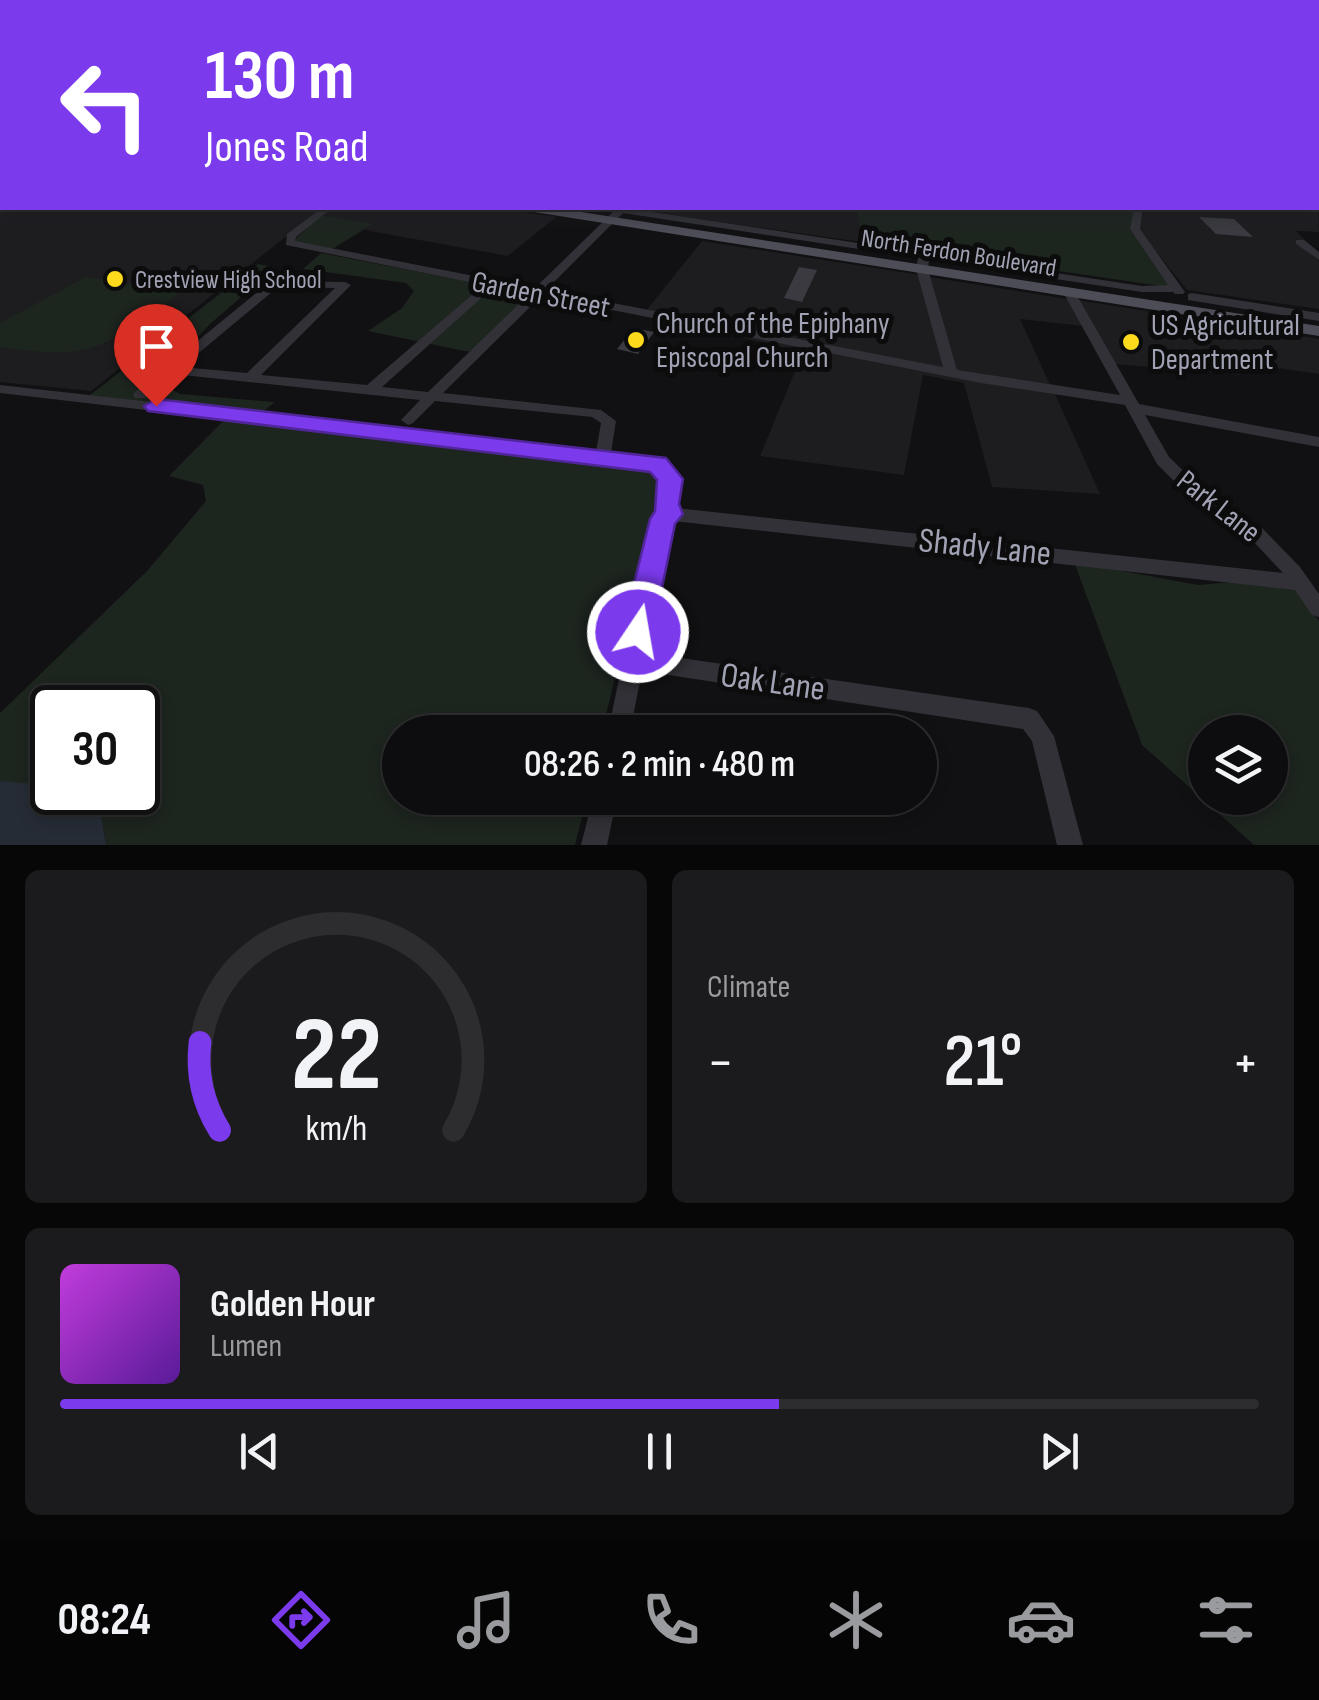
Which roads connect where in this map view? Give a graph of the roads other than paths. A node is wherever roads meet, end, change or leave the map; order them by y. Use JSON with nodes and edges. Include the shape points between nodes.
{"nodes":[{"id":1,"x":325,"y":210,"type":"edge"},
{"id":2,"x":589,"y":210,"type":"edge"},
{"id":3,"x":1140,"y":210,"type":"edge"},
{"id":4,"x":617,"y":211,"type":"edge"},
{"id":5,"x":1300,"y":242,"type":"dead end"},
{"id":6,"x":1319,"y":257,"type":"edge"},
{"id":7,"x":923,"y":262,"type":"junction"},
{"id":8,"x":1169,"y":274,"type":"junction"},
{"id":9,"x":1176,"y":288,"type":"junction"},
{"id":10,"x":484,"y":290,"type":"dead end"},
{"id":11,"x":1069,"y":292,"type":"junction"},
{"id":12,"x":539,"y":294,"type":"junction"},
{"id":13,"x":1196,"y":307,"type":"junction"},
{"id":14,"x":1319,"y":317,"type":"edge"},
{"id":15,"x":1319,"y":331,"type":"edge"},
{"id":16,"x":172,"y":370,"type":"junction"},
{"id":17,"x":951,"y":373,"type":"junction"},
{"id":18,"x":250,"y":378,"type":"junction"},
{"id":19,"x":0,"y":389,"type":"edge"},
{"id":20,"x":371,"y":390,"type":"junction"},
{"id":21,"x":140,"y":395,"type":"dead end"},
{"id":22,"x":434,"y":395,"type":"junction"},
{"id":23,"x":1132,"y":404,"type":"junction"},
{"id":24,"x":408,"y":420,"type":"dead end"},
{"id":25,"x":1319,"y":442,"type":"edge"},
{"id":26,"x":603,"y":455,"type":"junction"},
{"id":27,"x":670,"y":514,"type":"junction"},
{"id":28,"x":1301,"y":583,"type":"junction"},
{"id":29,"x":1319,"y":610,"type":"edge"},
{"id":30,"x":632,"y":660,"type":"junction"},
{"id":31,"x":622,"y":715,"type":"edge"},
{"id":32,"x":600,"y":815,"type":"edge"},
{"id":33,"x":594,"y":845,"type":"edge"},
{"id":34,"x":1070,"y":845,"type":"edge"}],
"edges":[{"from":1,"to":12,"type":"street","name":"Garden Street","via":[[289,240],[293,246]]},
{"from":2,"to":4,"type":"main road","name":"North Ferdon Boulevard"},
{"from":3,"to":8,"type":"street","via":[[1135,230]]},
{"from":4,"to":7,"type":"main road","name":"North Ferdon Boulevard"},
{"from":4,"to":12,"type":"street"},
{"from":5,"to":6,"type":"street"},
{"from":7,"to":9,"type":"street"},
{"from":7,"to":11,"type":"main road","name":"North Ferdon Boulevard"},
{"from":7,"to":17,"type":"street"},
{"from":8,"to":9,"type":"street"},
{"from":8,"to":13,"type":"street"},
{"from":9,"to":13,"type":"street"},
{"from":10,"to":20,"type":"street"},
{"from":11,"to":13,"type":"main road","name":"North Ferdon Boulevard"},
{"from":11,"to":23,"type":"street","name":"Park Lane"},
{"from":12,"to":17,"type":"street","name":"Garden Street"},
{"from":12,"to":22,"type":"street"},
{"from":13,"to":14,"type":"street"},
{"from":13,"to":15,"type":"main road","name":"North Ferdon Boulevard"},
{"from":16,"to":18,"type":"street"},
{"from":16,"to":18,"type":"street","via":[[275,283],[345,285]]},
{"from":16,"to":21,"type":"street"},
{"from":17,"to":23,"type":"street","name":"Garden Street"},
{"from":18,"to":20,"type":"street"},
{"from":19,"to":26,"type":"street"},
{"from":20,"to":22,"type":"street"},
{"from":22,"to":24,"type":"street"},
{"from":22,"to":26,"type":"street","via":[[596,413],[610,421]]},
{"from":23,"to":25,"type":"street","name":"Garden Street"},
{"from":23,"to":28,"type":"street","name":"Park Lane","via":[[1173,472],[1257,534]]},
{"from":26,"to":27,"type":"street","via":[[666,470]]},
{"from":27,"to":28,"type":"street","name":"Shady Lane"},
{"from":27,"to":30,"type":"street","via":[[663,519]]},
{"from":28,"to":29,"type":"street","name":"Park Lane"},
{"from":30,"to":31,"type":"street"},
{"from":30,"to":34,"type":"street","name":"Oak Lane","via":[[1019,716],[1042,736]]},
{"from":32,"to":33,"type":"street"}]}
